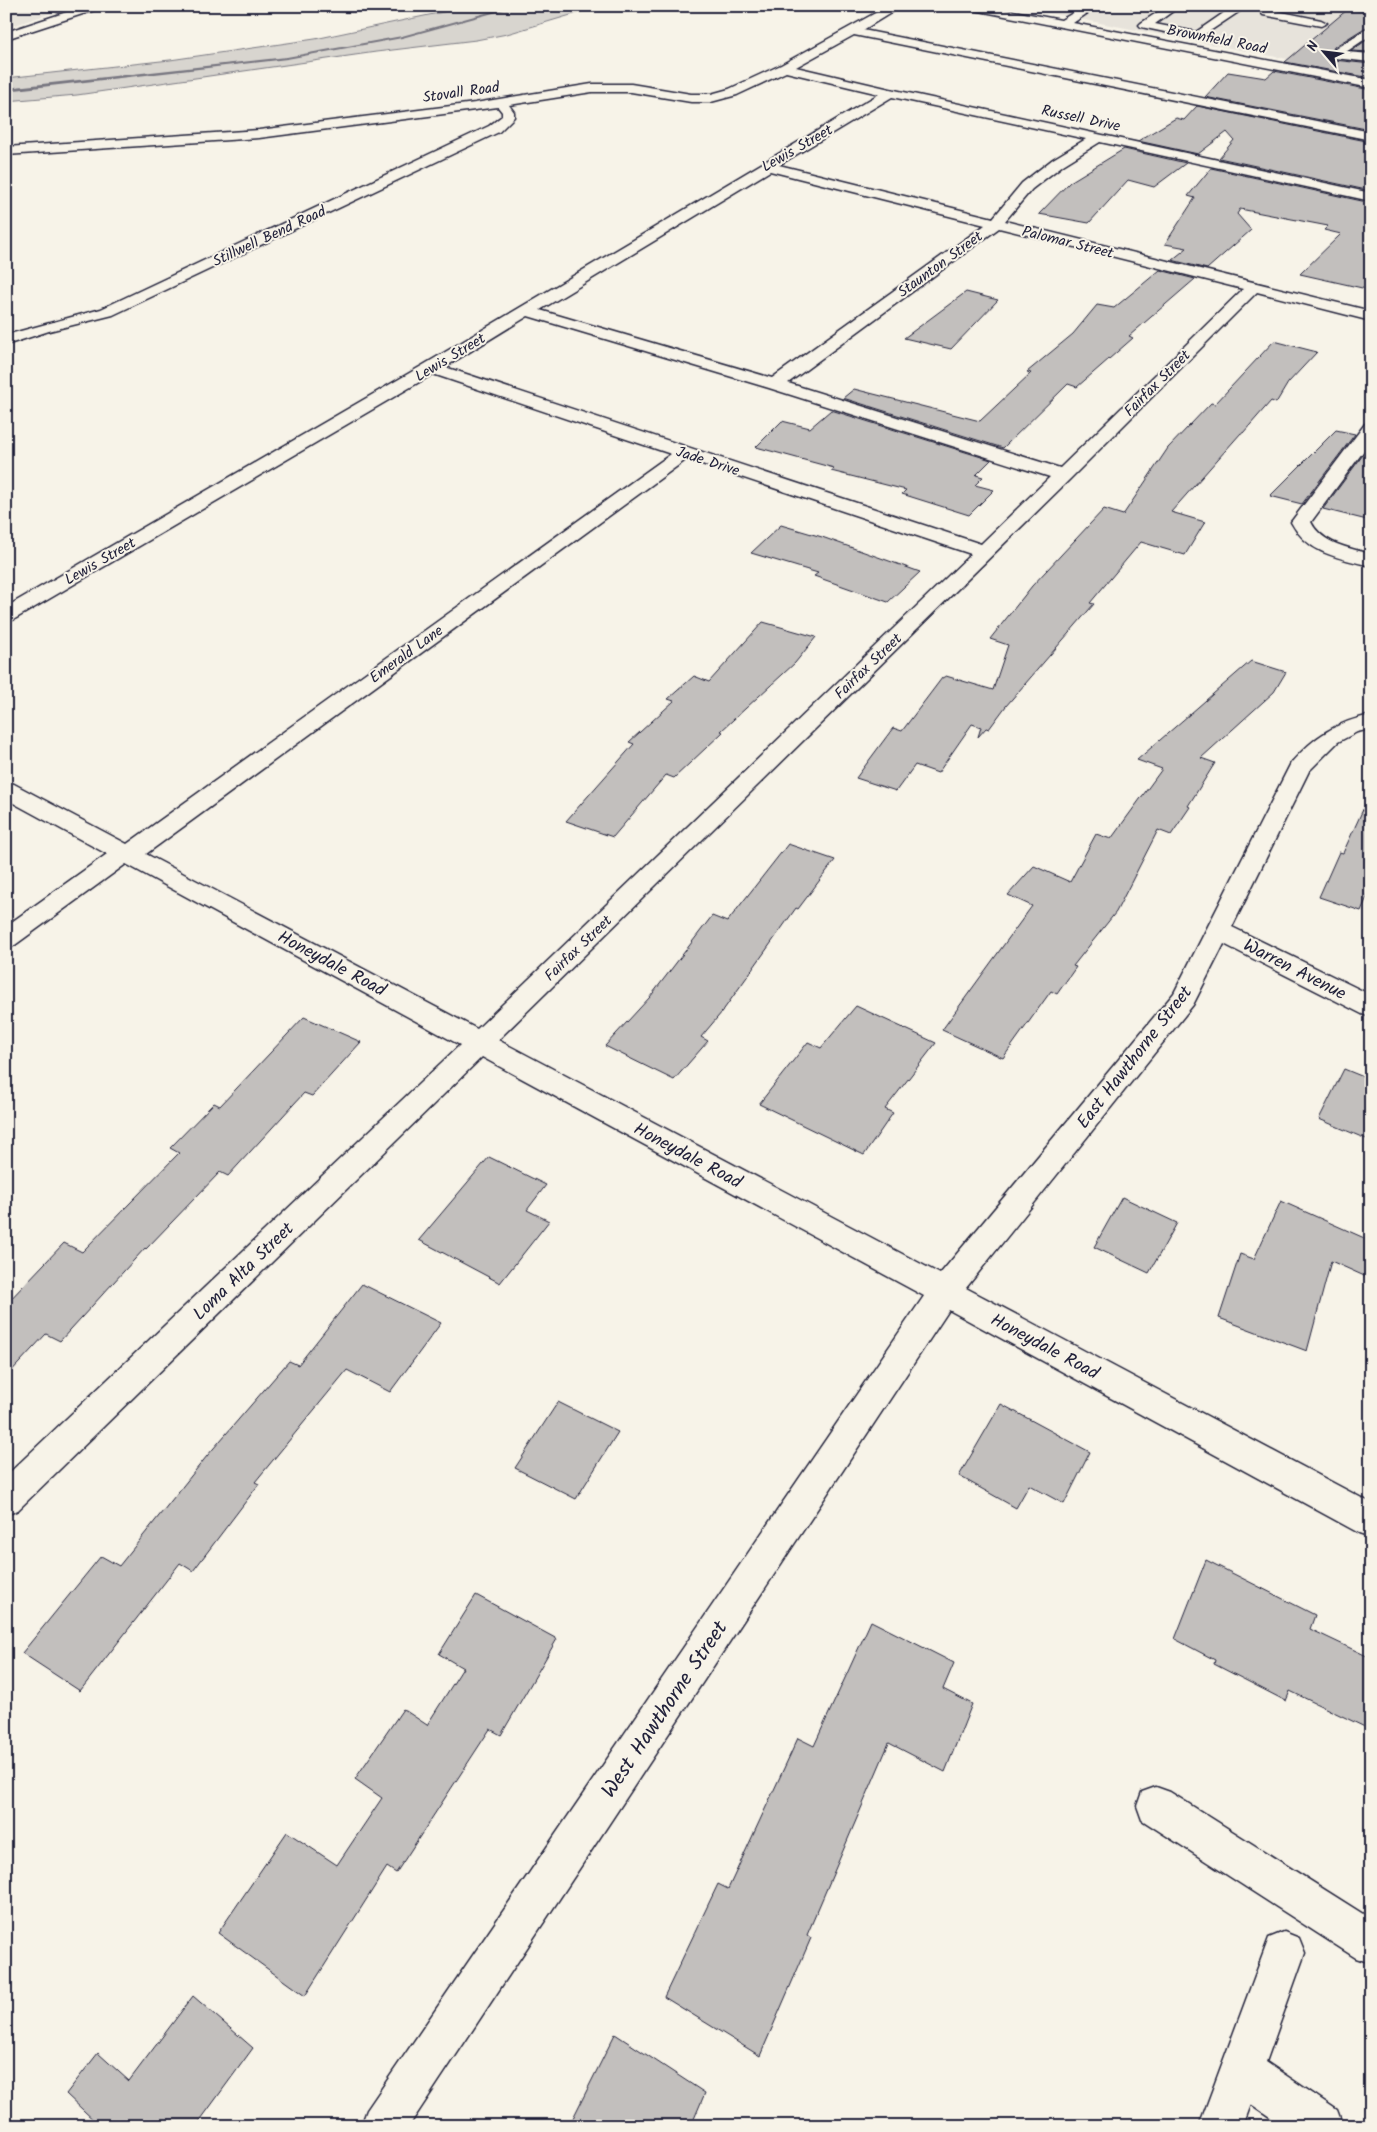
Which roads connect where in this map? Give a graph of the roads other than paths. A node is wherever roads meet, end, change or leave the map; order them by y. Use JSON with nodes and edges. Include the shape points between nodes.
{"nodes":[{"id":1,"x":55,"y":6,"type":"edge"},
{"id":2,"x":97,"y":6,"type":"edge"},
{"id":3,"x":897,"y":6,"type":"edge"},
{"id":4,"x":969,"y":6,"type":"edge"},
{"id":5,"x":1093,"y":6,"type":"edge"},
{"id":6,"x":1175,"y":6,"type":"edge"},
{"id":7,"x":1210,"y":6,"type":"edge"},
{"id":8,"x":1277,"y":6,"type":"edge"},
{"id":9,"x":80,"y":12,"type":"junction"},
{"id":10,"x":42,"y":13,"type":"dead end"},
{"id":11,"x":60,"y":18,"type":"junction"},
{"id":12,"x":1321,"y":23,"type":"dead end"},
{"id":13,"x":1063,"y":24,"type":"junction"},
{"id":14,"x":1145,"y":25,"type":"junction"},
{"id":15,"x":1371,"y":29,"type":"edge"},
{"id":16,"x":853,"y":31,"type":"junction"},
{"id":17,"x":6,"y":36,"type":"edge"},
{"id":18,"x":1124,"y":36,"type":"junction"},
{"id":19,"x":1371,"y":58,"type":"edge"},
{"id":20,"x":785,"y":68,"type":"junction"},
{"id":21,"x":1371,"y":84,"type":"edge"},
{"id":22,"x":890,"y":93,"type":"junction"},
{"id":23,"x":501,"y":103,"type":"junction"},
{"id":24,"x":1371,"y":136,"type":"edge"},
{"id":25,"x":1098,"y":138,"type":"junction"},
{"id":26,"x":6,"y":151,"type":"edge"},
{"id":27,"x":766,"y":166,"type":"junction"},
{"id":28,"x":1371,"y":197,"type":"edge"},
{"id":29,"x":995,"y":224,"type":"junction"},
{"id":30,"x":1254,"y":287,"type":"junction"},
{"id":31,"x":527,"y":310,"type":"junction"},
{"id":32,"x":1371,"y":316,"type":"edge"},
{"id":33,"x":6,"y":340,"type":"edge"},
{"id":34,"x":431,"y":368,"type":"junction"},
{"id":35,"x":775,"y":384,"type":"junction"},
{"id":36,"x":1371,"y":428,"type":"edge"},
{"id":37,"x":683,"y":453,"type":"junction"},
{"id":38,"x":1064,"y":475,"type":"junction"},
{"id":39,"x":985,"y":552,"type":"junction"},
{"id":40,"x":1371,"y":560,"type":"edge"},
{"id":41,"x":6,"y":616,"type":"edge"},
{"id":42,"x":1371,"y":722,"type":"edge"},
{"id":43,"x":6,"y":789,"type":"edge"},
{"id":44,"x":129,"y":854,"type":"junction"},
{"id":45,"x":1219,"y":931,"type":"junction"},
{"id":46,"x":6,"y":939,"type":"edge"},
{"id":47,"x":1371,"y":1007,"type":"edge"},
{"id":48,"x":480,"y":1043,"type":"junction"},
{"id":49,"x":944,"y":1292,"type":"junction"},
{"id":50,"x":6,"y":1499,"type":"edge"},
{"id":51,"x":1371,"y":1521,"type":"edge"},
{"id":52,"x":1156,"y":1806,"type":"dead end"},
{"id":53,"x":1371,"y":1943,"type":"edge"},
{"id":54,"x":1284,"y":1953,"type":"dead end"},
{"id":55,"x":1241,"y":2071,"type":"junction"},
{"id":56,"x":384,"y":2126,"type":"edge"},
{"id":57,"x":1221,"y":2126,"type":"edge"},
{"id":58,"x":1321,"y":2126,"type":"edge"}],
"edges":[{"from":1,"to":9,"type":"street"},
{"from":2,"to":9,"type":"street"},
{"from":3,"to":16,"type":"street","name":"Stovall Road"},
{"from":4,"to":13,"type":"street","name":"Brownfield Road"},
{"from":5,"to":13,"type":"street"},
{"from":6,"to":14,"type":"street"},
{"from":7,"to":14,"type":"street","via":[[1234,11],[1198,36]]},
{"from":8,"to":12,"type":"street","via":[[1267,13]]},
{"from":9,"to":11,"type":"street"},
{"from":10,"to":11,"type":"street"},
{"from":11,"to":17,"type":"street"},
{"from":13,"to":18,"type":"street","name":"Brownfield Road"},
{"from":14,"to":18,"type":"street"},
{"from":15,"to":19,"type":"street","via":[[1338,54]]},
{"from":16,"to":20,"type":"street","name":"Stovall Road"},
{"from":16,"to":24,"type":"street"},
{"from":18,"to":21,"type":"street","name":"Brownfield Road"},
{"from":20,"to":22,"type":"street","name":"Russell Drive"},
{"from":20,"to":23,"type":"street","name":"Stovall Road","via":[[733,92],[711,98],[611,87],[572,90]]},
{"from":22,"to":25,"type":"street","name":"Russell Drive"},
{"from":22,"to":27,"type":"street","name":"Lewis Street"},
{"from":23,"to":26,"type":"street","name":"Stovall Road","via":[[259,134]]},
{"from":23,"to":33,"type":"street","name":"Stillwell Bend Road","via":[[508,112],[508,118],[494,130],[107,312]]},
{"from":25,"to":28,"type":"street","name":"Russell Drive"},
{"from":25,"to":29,"type":"street","name":"Staunton Street","via":[[1058,162],[1027,186]]},
{"from":27,"to":29,"type":"street","name":"Palomar Street"},
{"from":27,"to":31,"type":"street","name":"Lewis Street"},
{"from":29,"to":30,"type":"street","name":"Palomar Street"},
{"from":29,"to":35,"type":"street","name":"Staunton Street"},
{"from":30,"to":32,"type":"street","name":"Palomar Street"},
{"from":30,"to":38,"type":"street","name":"Fairfax Street"},
{"from":31,"to":34,"type":"street","name":"Lewis Street"},
{"from":31,"to":35,"type":"street"},
{"from":34,"to":37,"type":"street","name":"Jade Drive"},
{"from":34,"to":41,"type":"street","name":"Lewis Street"},
{"from":35,"to":38,"type":"street"},
{"from":36,"to":40,"type":"street","via":[[1301,522],[1304,531],[1316,543]]},
{"from":37,"to":39,"type":"street","name":"Jade Drive"},
{"from":37,"to":44,"type":"street","name":"Emerald Lane"},
{"from":38,"to":39,"type":"street","name":"Fairfax Street"},
{"from":39,"to":48,"type":"street","name":"Fairfax Street"},
{"from":42,"to":45,"type":"street","name":"East Hawthorne Street","via":[[1336,732],[1315,748],[1299,768]]},
{"from":43,"to":44,"type":"street","name":"Honeydale Road"},
{"from":44,"to":46,"type":"street","name":"Emerald Lane","via":[[116,859]]},
{"from":44,"to":48,"type":"street","name":"Honeydale Road"},
{"from":45,"to":47,"type":"street","name":"Warren Avenue"},
{"from":45,"to":49,"type":"street","name":"East Hawthorne Street","via":[[1184,998]]},
{"from":48,"to":49,"type":"street","name":"Honeydale Road"},
{"from":48,"to":50,"type":"street","name":"Loma Alta Street"},
{"from":49,"to":51,"type":"street","name":"Honeydale Road"},
{"from":49,"to":56,"type":"street","name":"West Hawthorne Street"},
{"from":52,"to":53,"type":"street"},
{"from":54,"to":55,"type":"street"},
{"from":55,"to":57,"type":"street"},
{"from":55,"to":58,"type":"street"}]}
